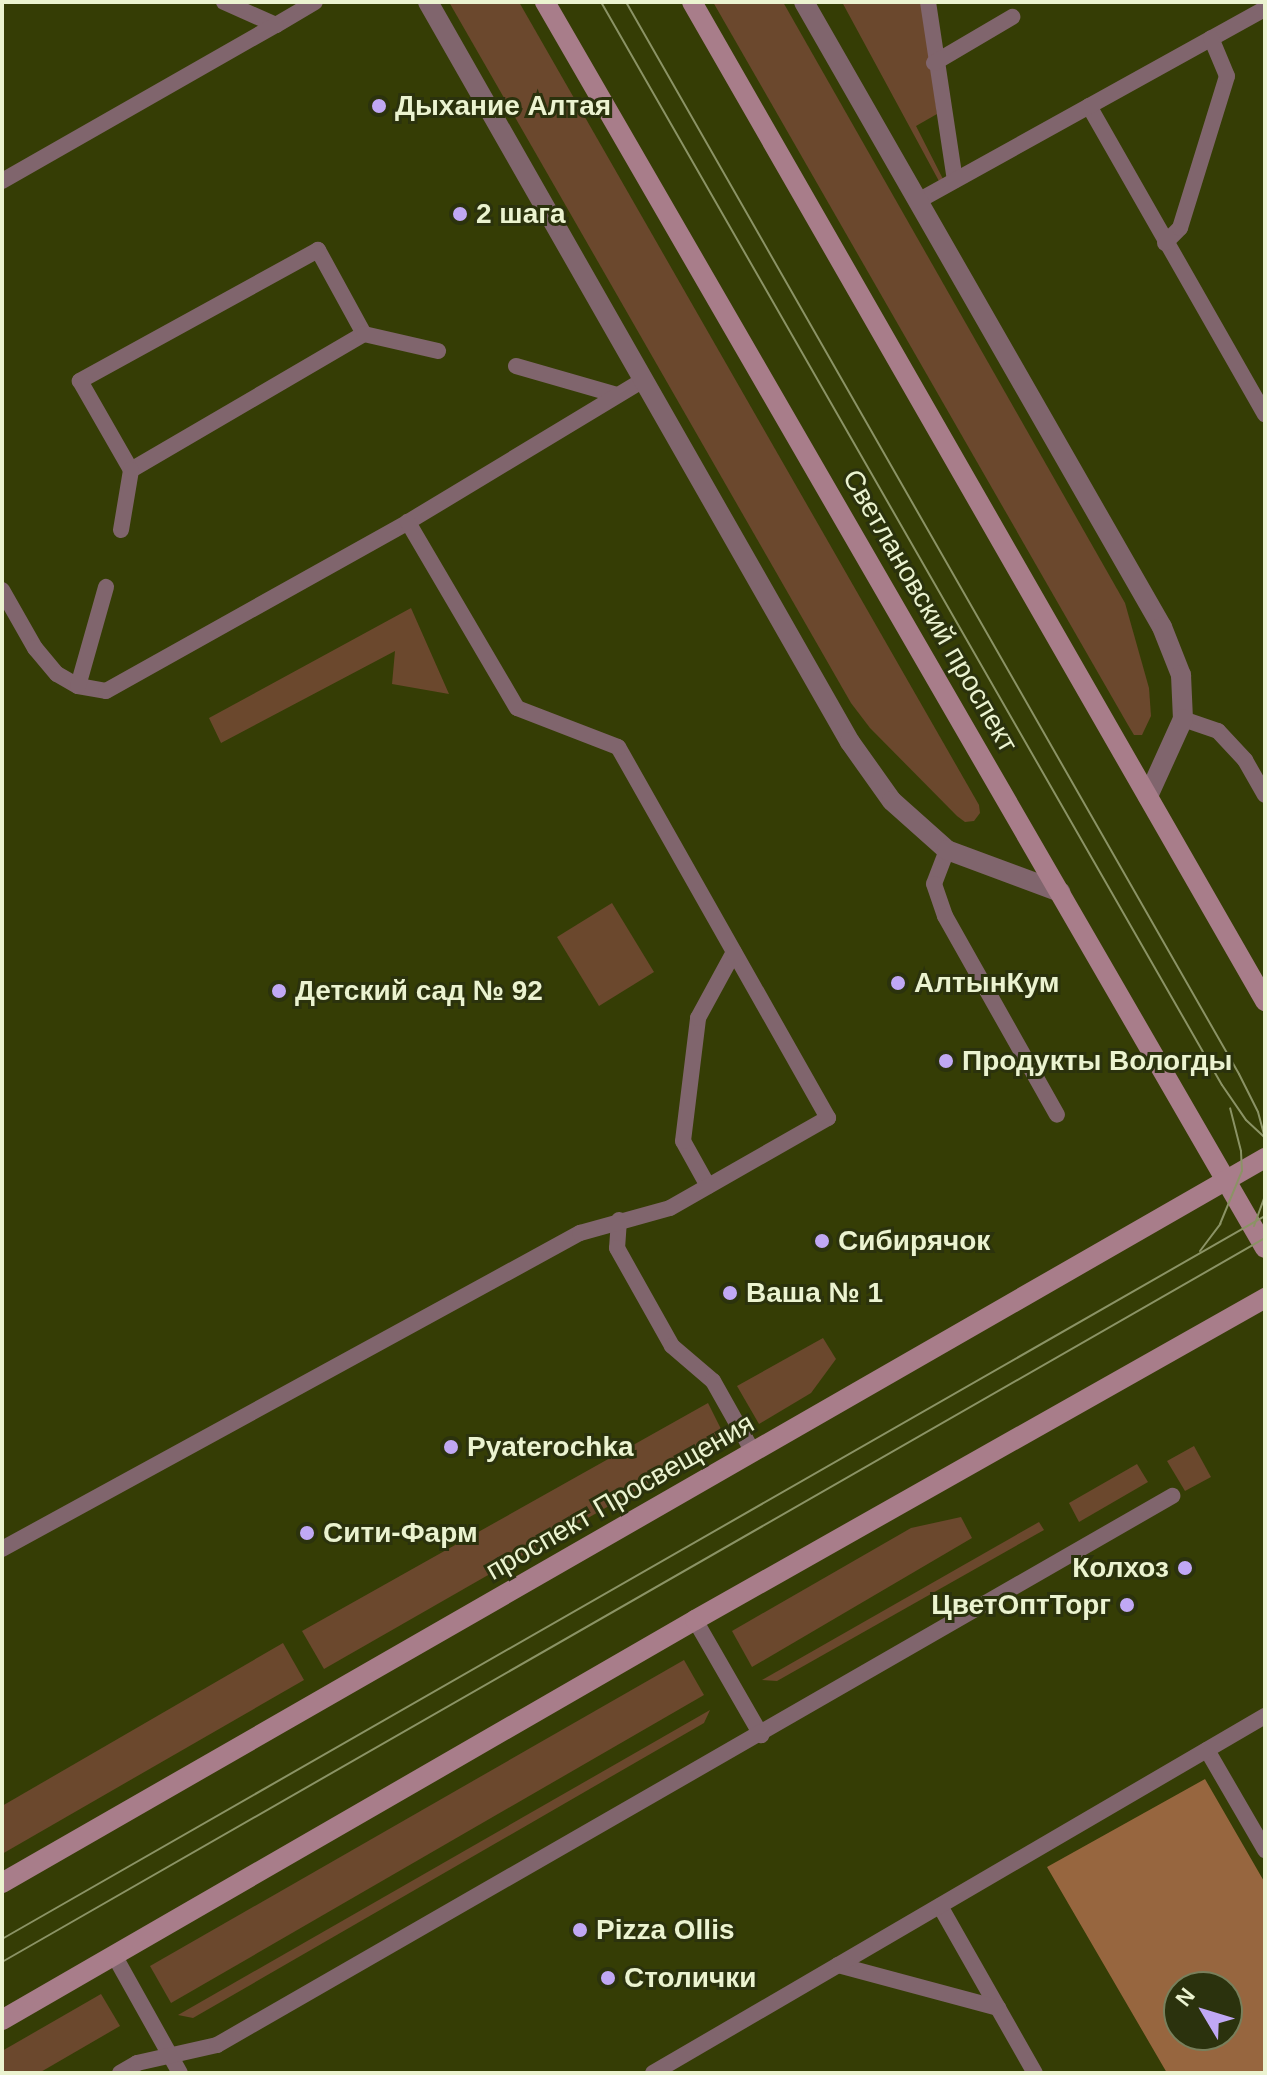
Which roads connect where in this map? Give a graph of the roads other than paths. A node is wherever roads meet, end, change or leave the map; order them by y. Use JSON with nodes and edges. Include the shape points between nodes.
{"nodes":[{"id":1,"x":224,"y":2,"type":"edge"},
{"id":2,"x":315,"y":2,"type":"edge"},
{"id":3,"x":428,"y":2,"type":"edge"},
{"id":4,"x":545,"y":2,"type":"edge"},
{"id":5,"x":692,"y":2,"type":"edge"},
{"id":6,"x":804,"y":2,"type":"edge"},
{"id":7,"x":928,"y":2,"type":"edge"},
{"id":8,"x":1265,"y":9,"type":"edge"},
{"id":9,"x":1012,"y":17,"type":"dead end"},
{"id":10,"x":276,"y":25,"type":"junction"},
{"id":11,"x":1211,"y":38,"type":"junction"},
{"id":12,"x":934,"y":63,"type":"junction"},
{"id":13,"x":1089,"y":106,"type":"junction"},
{"id":14,"x":955,"y":180,"type":"junction"},
{"id":15,"x":2,"y":181,"type":"edge"},
{"id":16,"x":918,"y":201,"type":"junction"},
{"id":17,"x":1165,"y":243,"type":"junction"},
{"id":18,"x":364,"y":334,"type":"junction"},
{"id":19,"x":438,"y":351,"type":"dead end"},
{"id":20,"x":516,"y":366,"type":"dead end"},
{"id":21,"x":643,"y":380,"type":"junction"},
{"id":22,"x":617,"y":395,"type":"junction"},
{"id":23,"x":1265,"y":414,"type":"edge"},
{"id":24,"x":131,"y":470,"type":"junction"},
{"id":25,"x":408,"y":522,"type":"junction"},
{"id":26,"x":121,"y":530,"type":"dead end"},
{"id":27,"x":106,"y":587,"type":"dead end"},
{"id":28,"x":2,"y":590,"type":"edge"},
{"id":29,"x":78,"y":686,"type":"junction"},
{"id":30,"x":1183,"y":719,"type":"junction"},
{"id":31,"x":1265,"y":795,"type":"edge"},
{"id":32,"x":1148,"y":796,"type":"junction"},
{"id":33,"x":947,"y":850,"type":"junction"},
{"id":34,"x":1060,"y":892,"type":"junction"},
{"id":35,"x":734,"y":952,"type":"junction"},
{"id":36,"x":1265,"y":1001,"type":"edge"},
{"id":37,"x":1057,"y":1115,"type":"dead end"},
{"id":38,"x":1265,"y":1158,"type":"edge"},
{"id":39,"x":1226,"y":1181,"type":"junction"},
{"id":40,"x":708,"y":1186,"type":"junction"},
{"id":41,"x":619,"y":1220,"type":"junction"},
{"id":42,"x":1265,"y":1248,"type":"edge"},
{"id":43,"x":1265,"y":1298,"type":"edge"},
{"id":44,"x":753,"y":1452,"type":"junction"},
{"id":45,"x":1172,"y":1496,"type":"dead end"},
{"id":46,"x":2,"y":1549,"type":"edge"},
{"id":47,"x":695,"y":1620,"type":"junction"},
{"id":48,"x":1265,"y":1716,"type":"edge"},
{"id":49,"x":761,"y":1735,"type":"junction"},
{"id":50,"x":1207,"y":1750,"type":"junction"},
{"id":51,"x":1265,"y":1850,"type":"edge"},
{"id":52,"x":2,"y":1883,"type":"edge"},
{"id":53,"x":940,"y":1906,"type":"junction"},
{"id":54,"x":114,"y":1955,"type":"junction"},
{"id":55,"x":838,"y":1965,"type":"junction"},
{"id":56,"x":998,"y":2008,"type":"junction"},
{"id":57,"x":2,"y":2020,"type":"edge"},
{"id":58,"x":171,"y":2055,"type":"junction"},
{"id":59,"x":120,"y":2073,"type":"edge"},
{"id":60,"x":180,"y":2073,"type":"edge"},
{"id":61,"x":653,"y":2073,"type":"edge"},
{"id":62,"x":1035,"y":2073,"type":"edge"}],
"edges":[{"from":1,"to":10,"type":"lane"},
{"from":2,"to":10,"type":"lane"},
{"from":3,"to":21,"type":"street"},
{"from":4,"to":34,"type":"main road","name":"Светлановский проспект"},
{"from":5,"to":32,"type":"main road"},
{"from":6,"to":16,"type":"street"},
{"from":7,"to":12,"type":"lane"},
{"from":8,"to":11,"type":"lane"},
{"from":9,"to":12,"type":"lane"},
{"from":10,"to":15,"type":"lane"},
{"from":11,"to":13,"type":"lane"},
{"from":11,"to":17,"type":"lane","via":[[1227,76],[1180,228]]},
{"from":12,"to":14,"type":"lane"},
{"from":13,"to":14,"type":"lane"},
{"from":13,"to":17,"type":"lane"},
{"from":14,"to":16,"type":"lane"},
{"from":16,"to":30,"type":"street","via":[[1162,627],[1181,675]]},
{"from":17,"to":23,"type":"lane"},
{"from":18,"to":19,"type":"lane"},
{"from":18,"to":24,"type":"lane"},
{"from":18,"to":24,"type":"lane","via":[[318,250],[80,381]]},
{"from":20,"to":22,"type":"lane"},
{"from":21,"to":22,"type":"lane"},
{"from":21,"to":33,"type":"street","via":[[850,742],[892,801]]},
{"from":22,"to":25,"type":"lane"},
{"from":24,"to":26,"type":"lane"},
{"from":25,"to":29,"type":"lane","via":[[106,691]]},
{"from":25,"to":35,"type":"lane","via":[[517,708],[618,747]]},
{"from":27,"to":29,"type":"lane"},
{"from":28,"to":29,"type":"lane","via":[[35,648],[57,674]]},
{"from":30,"to":31,"type":"lane","via":[[1218,731],[1245,760]]},
{"from":30,"to":32,"type":"street"},
{"from":32,"to":36,"type":"main road"},
{"from":33,"to":34,"type":"street"},
{"from":33,"to":37,"type":"lane","via":[[934,884],[945,916]]},
{"from":34,"to":39,"type":"main road","name":"Светлановский проспект"},
{"from":35,"to":40,"type":"lane","via":[[698,1018],[683,1141]]},
{"from":35,"to":40,"type":"lane","via":[[828,1118]]},
{"from":38,"to":39,"type":"main road","name":"проспект Просвещения"},
{"from":39,"to":42,"type":"main road","name":"Светлановский проспект"},
{"from":39,"to":44,"type":"main road","name":"проспект Просвещения"},
{"from":40,"to":41,"type":"lane","via":[[670,1208]]},
{"from":41,"to":44,"type":"lane","via":[[617,1248],[672,1346],[713,1381]]},
{"from":41,"to":46,"type":"lane","via":[[580,1233]]},
{"from":43,"to":47,"type":"main road"},
{"from":44,"to":52,"type":"main road","name":"проспект Просвещения"},
{"from":45,"to":49,"type":"lane"},
{"from":47,"to":49,"type":"lane"},
{"from":47,"to":54,"type":"main road"},
{"from":48,"to":50,"type":"lane"},
{"from":49,"to":58,"type":"lane","via":[[217,2045]]},
{"from":50,"to":51,"type":"lane"},
{"from":50,"to":53,"type":"lane"},
{"from":53,"to":55,"type":"lane"},
{"from":53,"to":56,"type":"lane"},
{"from":54,"to":57,"type":"main road"},
{"from":54,"to":58,"type":"lane"},
{"from":55,"to":56,"type":"lane"},
{"from":55,"to":61,"type":"lane"},
{"from":56,"to":62,"type":"lane"},
{"from":58,"to":59,"type":"lane"},
{"from":58,"to":60,"type":"lane"}]}
